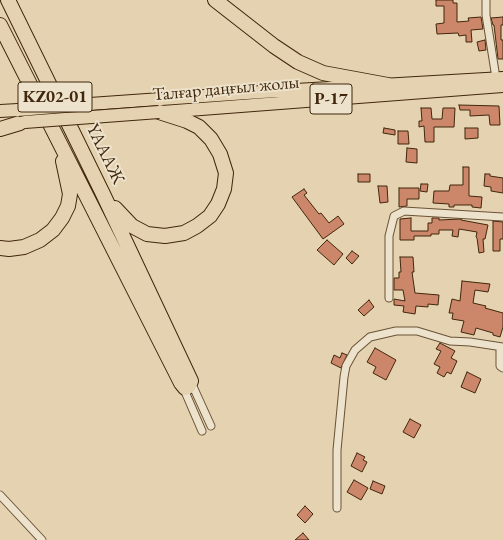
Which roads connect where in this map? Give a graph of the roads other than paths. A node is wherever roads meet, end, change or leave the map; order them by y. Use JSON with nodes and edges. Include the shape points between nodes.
{"nodes":[{"id":1,"x":8,"y":0,"type":"edge"},
{"id":2,"x":215,"y":0,"type":"edge"},
{"id":3,"x":486,"y":0,"type":"edge"},
{"id":4,"x":0,"y":25,"type":"edge"},
{"id":5,"x":501,"y":81,"type":"edge"},
{"id":6,"x":388,"y":85,"type":"junction"},
{"id":7,"x":0,"y":111,"type":"edge"},
{"id":8,"x":159,"y":112,"type":"junction"},
{"id":9,"x":21,"y":118,"type":"junction"},
{"id":10,"x":0,"y":124,"type":"edge"},
{"id":11,"x":0,"y":129,"type":"edge"},
{"id":12,"x":60,"y":145,"type":"junction"},
{"id":13,"x":103,"y":194,"type":"junction"},
{"id":14,"x":503,"y":217,"type":"edge"},
{"id":15,"x":0,"y":248,"type":"edge"},
{"id":16,"x":389,"y":298,"type":"dead end"},
{"id":17,"x":159,"y":328,"type":"junction"},
{"id":18,"x":502,"y":347,"type":"edge"},
{"id":19,"x":503,"y":368,"type":"edge"},
{"id":20,"x":186,"y":382,"type":"junction"},
{"id":21,"x":211,"y":426,"type":"dead end"},
{"id":22,"x":202,"y":430,"type":"dead end"},
{"id":23,"x":0,"y":495,"type":"edge"},
{"id":24,"x":337,"y":508,"type":"dead end"},
{"id":25,"x":42,"y":540,"type":"edge"}],
"edges":[{"from":1,"to":13,"type":"highway","name":"ҮАААЖ","number":"KZ02-01"},
{"from":2,"to":6,"type":"highway","via":[[298,62],[323,73]]},
{"from":3,"to":5,"type":"street","via":[[486,15]]},
{"from":4,"to":12,"type":"highway","name":"ҮАААЖ","number":"KZ02-01"},
{"from":5,"to":6,"type":"main road","name":"Талғар даңғыл жолы"},
{"from":5,"to":8,"type":"main road","name":"Талғар даңғыл жолы","number":"P-17"},
{"from":6,"to":9,"type":"main road","name":"Талғар даңғыл жолы","number":"P-17","bridge":true,"via":[[90,104]]},
{"from":7,"to":9,"type":"main road","name":"Талғар даңғыл жолы","number":"P-17"},
{"from":8,"to":9,"type":"main road","name":"Талғар даңғыл жолы","number":"P-17","bridge":true},
{"from":8,"to":13,"type":"highway","via":[[199,127],[211,139],[220,154],[226,173],[224,189],[210,216],[184,233],[164,236],[147,234],[124,219]]},
{"from":9,"to":10,"type":"main road","name":"Талғар даңғыл жолы","number":"P-17"},
{"from":9,"to":11,"type":"highway"},
{"from":12,"to":15,"type":"highway","via":[[70,194],[62,218],[53,230],[40,240],[24,247]]},
{"from":12,"to":17,"type":"highway","name":"ҮАААЖ","number":"KZ02-01"},
{"from":13,"to":17,"type":"highway","name":"ҮАААЖ","number":"KZ02-01"},
{"from":14,"to":16,"type":"street","via":[[404,211],[394,216],[389,236]]},
{"from":17,"to":20,"type":"highway","number":"KZ02-01"},
{"from":18,"to":19,"type":"street","via":[[500,366]]},
{"from":18,"to":24,"type":"street","via":[[450,340],[417,331],[396,331],[370,337],[355,350],[346,366],[344,377],[337,450]]},
{"from":20,"to":21,"type":"street","number":"KZ02-01"},
{"from":20,"to":22,"type":"street","number":"KZ02-01"},
{"from":23,"to":25,"type":"street"}]}
